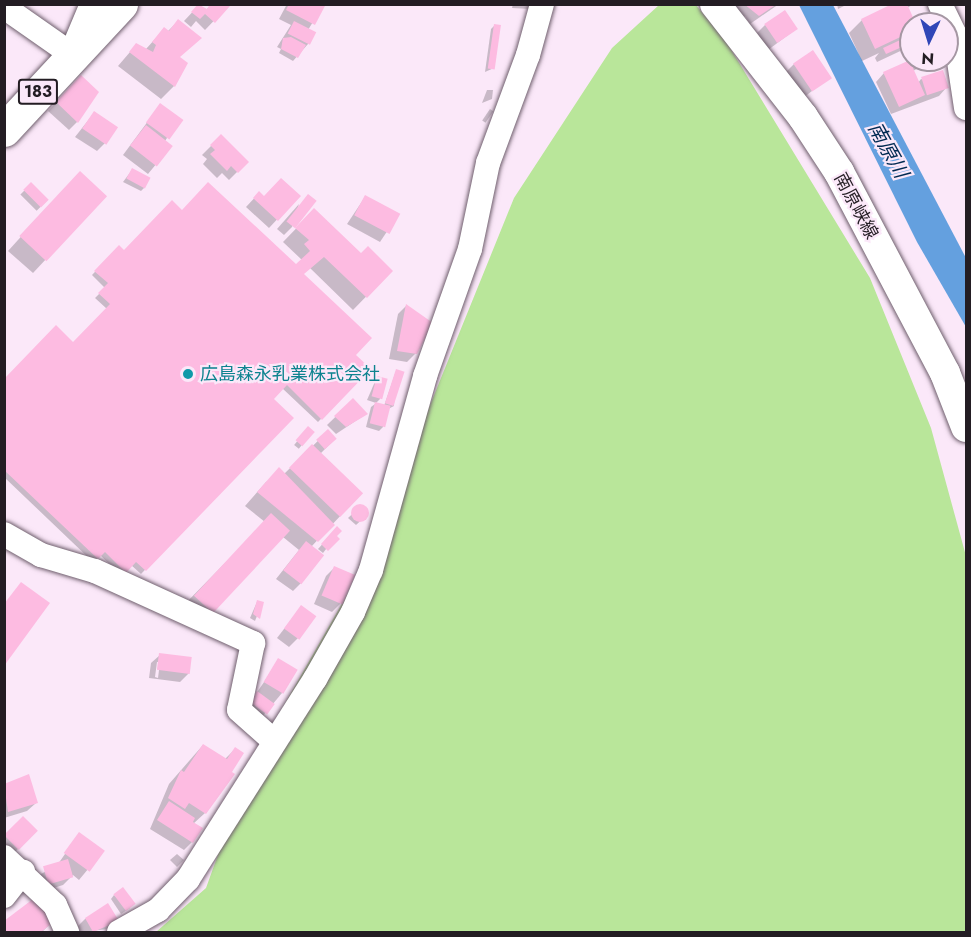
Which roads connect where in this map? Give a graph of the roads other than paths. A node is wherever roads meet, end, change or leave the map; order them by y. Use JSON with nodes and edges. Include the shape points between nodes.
{"nodes":[{"id":1,"x":92,"y":4,"type":"edge"},
{"id":2,"x":121,"y":4,"type":"edge"},
{"id":3,"x":542,"y":4,"type":"edge"},
{"id":4,"x":715,"y":4,"type":"edge"},
{"id":5,"x":940,"y":4,"type":"edge"},
{"id":6,"x":4,"y":7,"type":"edge"},
{"id":7,"x":961,"y":37,"type":"edge"},
{"id":8,"x":72,"y":54,"type":"junction"},
{"id":9,"x":966,"y":108,"type":"edge"},
{"id":10,"x":4,"y":130,"type":"edge"},
{"id":11,"x":966,"y":427,"type":"edge"},
{"id":12,"x":4,"y":534,"type":"edge"},
{"id":13,"x":274,"y":741,"type":"junction"},
{"id":14,"x":4,"y":857,"type":"edge"},
{"id":15,"x":23,"y":872,"type":"junction"},
{"id":16,"x":4,"y":896,"type":"edge"},
{"id":17,"x":67,"y":933,"type":"edge"},
{"id":18,"x":120,"y":933,"type":"edge"}],
"edges":[{"from":1,"to":8,"type":"street"},
{"from":2,"to":8,"type":"highway","number":"183"},
{"from":3,"to":13,"type":"street","via":[[528,55],[488,163],[470,249],[425,376],[371,570],[353,612],[315,679]]},
{"from":4,"to":11,"type":"main road","name":"南原峡線","via":[[803,117],[839,172],[945,373]]},
{"from":5,"to":7,"type":"street"},
{"from":6,"to":8,"type":"street","via":[[30,21]]},
{"from":7,"to":9,"type":"street"},
{"from":8,"to":10,"type":"highway","number":"183"},
{"from":12,"to":13,"type":"street","via":[[42,555],[95,571],[253,643],[239,710]]},
{"from":13,"to":18,"type":"street","via":[[188,879],[158,910]]},
{"from":14,"to":15,"type":"street"},
{"from":15,"to":16,"type":"street"},
{"from":15,"to":17,"type":"street","via":[[55,905]]}]}
